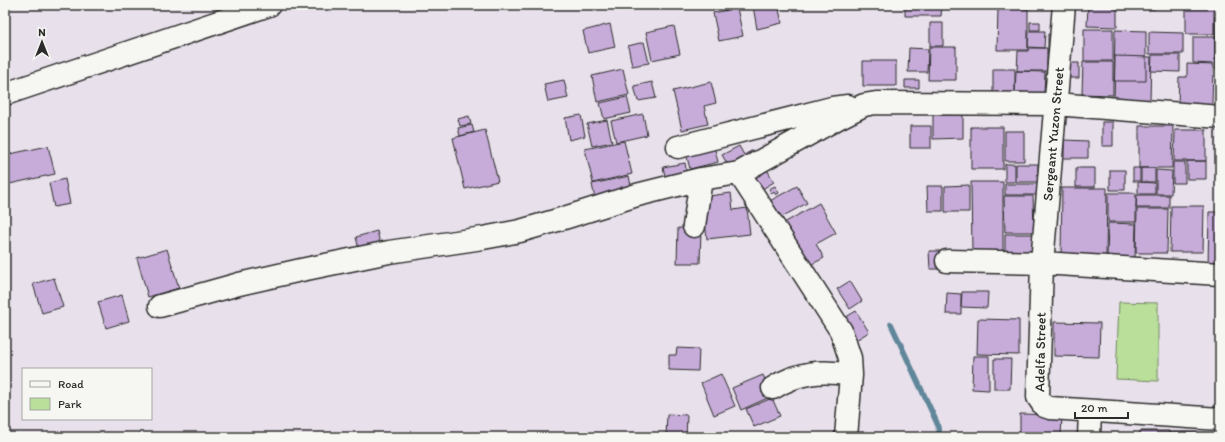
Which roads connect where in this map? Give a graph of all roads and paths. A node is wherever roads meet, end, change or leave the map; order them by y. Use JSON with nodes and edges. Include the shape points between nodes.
{"nodes":[{"id":1,"x":269,"y":5,"type":"edge"},
{"id":2,"x":1064,"y":5,"type":"edge"},
{"id":3,"x":5,"y":94,"type":"edge"},
{"id":4,"x":1055,"y":104,"type":"junction"},
{"id":5,"x":864,"y":105,"type":"junction"},
{"id":6,"x":1220,"y":117,"type":"edge"},
{"id":7,"x":678,"y":147,"type":"dead end"},
{"id":8,"x":738,"y":173,"type":"junction"},
{"id":9,"x":701,"y":179,"type":"junction"},
{"id":10,"x":694,"y":226,"type":"dead end"},
{"id":11,"x":948,"y":261,"type":"dead end"},
{"id":12,"x":1042,"y":264,"type":"junction"},
{"id":13,"x":1220,"y":274,"type":"edge"},
{"id":14,"x":160,"y":306,"type":"dead end"},
{"id":15,"x":851,"y":375,"type":"junction"},
{"id":16,"x":773,"y":388,"type":"dead end"},
{"id":17,"x":1090,"y":411,"type":"junction"},
{"id":18,"x":1220,"y":419,"type":"edge"},
{"id":19,"x":846,"y":437,"type":"edge"},
{"id":20,"x":1089,"y":437,"type":"edge"}],
"edges":[{"from":1,"to":3,"type":"street"},
{"from":2,"to":4,"type":"street","name":"Sergeant Yuzon Street"},
{"from":4,"to":5,"type":"street"},
{"from":4,"to":6,"type":"street"},
{"from":4,"to":12,"type":"street","name":"Sergeant Yuzon Street"},
{"from":5,"to":7,"type":"street","via":[[832,108]]},
{"from":5,"to":8,"type":"street"},
{"from":8,"to":9,"type":"street"},
{"from":8,"to":15,"type":"street","via":[[841,330],[850,358]]},
{"from":9,"to":10,"type":"street"},
{"from":9,"to":14,"type":"street","via":[[520,230],[301,270],[238,284]]},
{"from":11,"to":12,"type":"street"},
{"from":12,"to":13,"type":"street"},
{"from":12,"to":17,"type":"street","name":"Adelfa Street","via":[[1038,397],[1044,406],[1050,408]]},
{"from":15,"to":16,"type":"street","via":[[836,372],[798,376]]},
{"from":15,"to":19,"type":"street"},
{"from":17,"to":18,"type":"street","name":"Adelfa Street"},
{"from":17,"to":20,"type":"street"}]}
